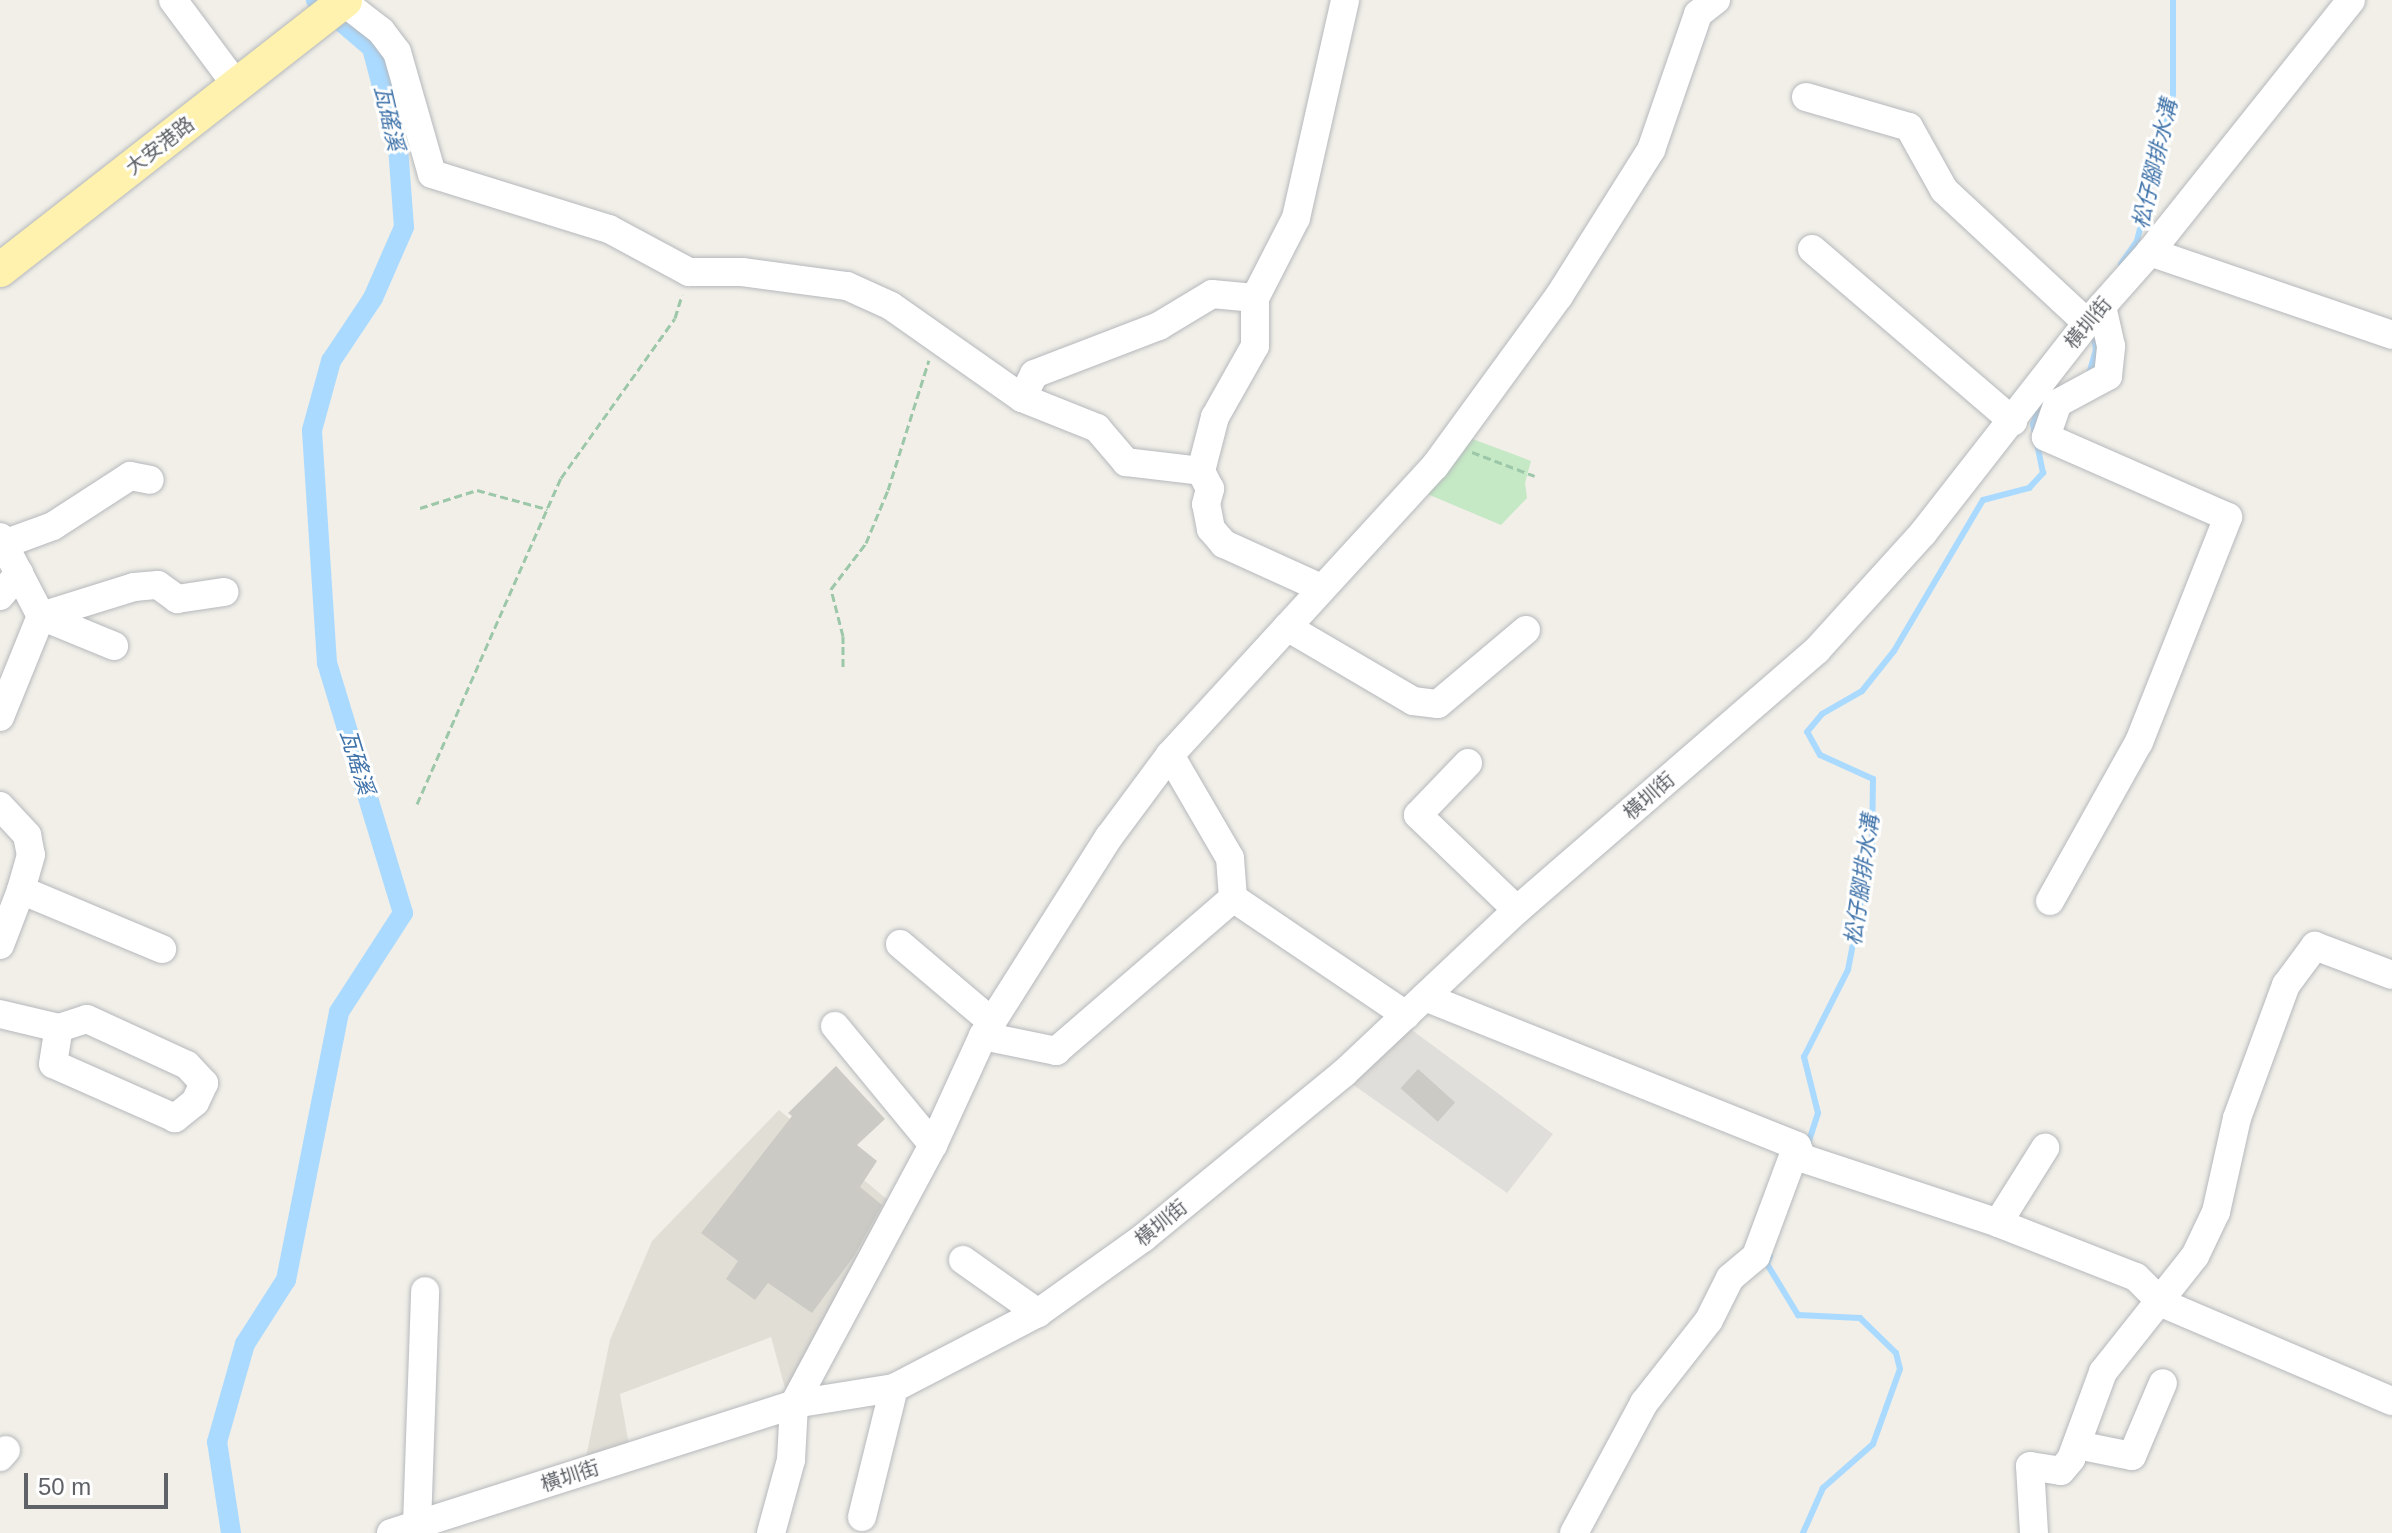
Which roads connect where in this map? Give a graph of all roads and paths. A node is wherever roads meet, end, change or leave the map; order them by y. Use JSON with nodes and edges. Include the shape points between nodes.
{"nodes":[{"id":1,"x":173,"y":0,"type":"edge"},
{"id":2,"x":1345,"y":0,"type":"edge"},
{"id":3,"x":1716,"y":0,"type":"edge"},
{"id":4,"x":2351,"y":0,"type":"edge"},
{"id":5,"x":337,"y":6,"type":"edge"},
{"id":6,"x":237,"y":86,"type":"junction"},
{"id":7,"x":1806,"y":97,"type":"dead end"},
{"id":8,"x":1812,"y":249,"type":"dead end"},
{"id":9,"x":2150,"y":252,"type":"junction"},
{"id":10,"x":0,"y":270,"type":"edge"},
{"id":11,"x":689,"y":272,"type":"junction"},
{"id":12,"x":1255,"y":298,"type":"junction"},
{"id":13,"x":2094,"y":314,"type":"junction"},
{"id":14,"x":2392,"y":335,"type":"edge"},
{"id":15,"x":936,"y":338,"type":"junction"},
{"id":16,"x":1022,"y":398,"type":"junction"},
{"id":17,"x":2013,"y":421,"type":"junction"},
{"id":18,"x":1450,"y":444,"type":"junction"},
{"id":19,"x":1201,"y":471,"type":"junction"},
{"id":20,"x":1535,"y":476,"type":"dead end"},
{"id":21,"x":150,"y":480,"type":"dead end"},
{"id":22,"x":420,"y":508,"type":"dead end"},
{"id":23,"x":548,"y":509,"type":"junction"},
{"id":24,"x":2,"y":541,"type":"edge"},
{"id":25,"x":19,"y":573,"type":"junction"},
{"id":26,"x":1321,"y":588,"type":"junction"},
{"id":27,"x":224,"y":592,"type":"dead end"},
{"id":28,"x":0,"y":596,"type":"edge"},
{"id":29,"x":41,"y":616,"type":"junction"},
{"id":30,"x":1287,"y":627,"type":"junction"},
{"id":31,"x":1526,"y":630,"type":"dead end"},
{"id":32,"x":114,"y":646,"type":"dead end"},
{"id":33,"x":843,"y":667,"type":"dead end"},
{"id":34,"x":0,"y":717,"type":"edge"},
{"id":35,"x":1170,"y":755,"type":"junction"},
{"id":36,"x":1468,"y":763,"type":"dead end"},
{"id":37,"x":417,"y":804,"type":"dead end"},
{"id":38,"x":0,"y":806,"type":"edge"},
{"id":39,"x":21,"y":890,"type":"junction"},
{"id":40,"x":1233,"y":898,"type":"junction"},
{"id":41,"x":2050,"y":901,"type":"dead end"},
{"id":42,"x":1517,"y":910,"type":"junction"},
{"id":43,"x":900,"y":944,"type":"dead end"},
{"id":44,"x":0,"y":945,"type":"edge"},
{"id":45,"x":162,"y":949,"type":"dead end"},
{"id":46,"x":2392,"y":975,"type":"edge"},
{"id":47,"x":1415,"y":1006,"type":"junction"},
{"id":48,"x":0,"y":1014,"type":"edge"},
{"id":49,"x":835,"y":1026,"type":"dead end"},
{"id":50,"x":59,"y":1028,"type":"junction"},
{"id":51,"x":987,"y":1029,"type":"junction"},
{"id":52,"x":933,"y":1145,"type":"junction"},
{"id":53,"x":2045,"y":1148,"type":"dead end"},
{"id":54,"x":1805,"y":1155,"type":"junction"},
{"id":55,"x":1998,"y":1223,"type":"junction"},
{"id":56,"x":963,"y":1260,"type":"dead end"},
{"id":57,"x":425,"y":1291,"type":"dead end"},
{"id":58,"x":2162,"y":1303,"type":"junction"},
{"id":59,"x":1038,"y":1313,"type":"junction"},
{"id":60,"x":2163,"y":1383,"type":"dead end"},
{"id":61,"x":894,"y":1388,"type":"junction"},
{"id":62,"x":2392,"y":1401,"type":"edge"},
{"id":63,"x":794,"y":1404,"type":"junction"},
{"id":64,"x":2077,"y":1445,"type":"junction"},
{"id":65,"x":862,"y":1517,"type":"dead end"},
{"id":66,"x":404,"y":1529,"type":"edge"},
{"id":67,"x":771,"y":1533,"type":"edge"},
{"id":68,"x":1574,"y":1533,"type":"edge"},
{"id":69,"x":2034,"y":1533,"type":"edge"}],
"edges":[{"from":1,"to":6,"type":"street"},
{"from":2,"to":12,"type":"street","via":[[1296,218]]},
{"from":3,"to":18,"type":"street","via":[[1698,14],[1651,150],[1614,214]]},
{"from":4,"to":9,"type":"street","name":"橫圳街"},
{"from":5,"to":6,"type":"main road","name":"大安港路"},
{"from":5,"to":11,"type":"street","via":[[381,31],[397,52],[432,174],[609,229]]},
{"from":6,"to":10,"type":"main road","name":"大安港路"},
{"from":7,"to":13,"type":"street","via":[[1909,127],[1944,190]]},
{"from":8,"to":17,"type":"street"},
{"from":9,"to":13,"type":"street","name":"橫圳街"},
{"from":9,"to":14,"type":"street"},
{"from":11,"to":15,"type":"street","via":[[742,272],[847,286],[891,306]]},
{"from":11,"to":23,"type":"path","via":[[675,318],[561,478]]},
{"from":12,"to":16,"type":"street","via":[[1212,294],[1159,326],[1034,374]]},
{"from":12,"to":19,"type":"street","via":[[1255,346],[1215,417]]},
{"from":13,"to":17,"type":"street","name":"橫圳街"},
{"from":13,"to":41,"type":"street","via":[[2111,346],[2108,376],[2058,403],[2046,437],[2228,517],[2139,742]]},
{"from":15,"to":16,"type":"street"},
{"from":15,"to":33,"type":"path","via":[[866,543],[831,589],[843,636]]},
{"from":16,"to":19,"type":"street","via":[[1097,428],[1126,462]]},
{"from":17,"to":42,"type":"street","name":"橫圳街","via":[[1923,533],[1817,650]]},
{"from":18,"to":20,"type":"path"},
{"from":18,"to":26,"type":"street"},
{"from":19,"to":26,"type":"street","via":[[1210,489],[1206,504],[1211,529],[1224,544]]},
{"from":21,"to":24,"type":"street","via":[[130,476],[53,526]]},
{"from":22,"to":23,"type":"path","via":[[477,490]]},
{"from":23,"to":37,"type":"path"},
{"from":24,"to":25,"type":"street"},
{"from":25,"to":28,"type":"street"},
{"from":25,"to":29,"type":"street"},
{"from":26,"to":30,"type":"street"},
{"from":27,"to":29,"type":"street","via":[[177,599],[158,585],[134,587]]},
{"from":29,"to":32,"type":"street"},
{"from":29,"to":34,"type":"street"},
{"from":30,"to":31,"type":"street","via":[[1413,701],[1438,704]]},
{"from":30,"to":35,"type":"street"},
{"from":35,"to":40,"type":"street","via":[[1230,858]]},
{"from":35,"to":51,"type":"street","via":[[1109,837]]},
{"from":36,"to":42,"type":"street","via":[[1418,815]]},
{"from":38,"to":39,"type":"street","via":[[27,835],[31,855]]},
{"from":39,"to":44,"type":"street"},
{"from":39,"to":45,"type":"street"},
{"from":40,"to":47,"type":"street"},
{"from":40,"to":51,"type":"street","via":[[1056,1051]]},
{"from":42,"to":47,"type":"street","name":"橫圳街"},
{"from":43,"to":51,"type":"street"},
{"from":46,"to":58,"type":"street","via":[[2315,946],[2286,985],[2237,1118],[2216,1212],[2195,1256]]},
{"from":47,"to":54,"type":"street"},
{"from":47,"to":59,"type":"street","name":"橫圳街","via":[[1344,1073],[1143,1238]]},
{"from":48,"to":50,"type":"street"},
{"from":49,"to":52,"type":"street"},
{"from":50,"to":50,"type":"street","via":[[87,1019],[187,1065],[204,1083],[195,1102],[175,1118],[53,1064]]},
{"from":51,"to":52,"type":"street"},
{"from":52,"to":63,"type":"street"},
{"from":53,"to":55,"type":"street"},
{"from":54,"to":55,"type":"street"},
{"from":54,"to":68,"type":"street","via":[[1756,1256],[1730,1278],[1709,1320],[1644,1403]]},
{"from":55,"to":58,"type":"street","via":[[2136,1277]]},
{"from":56,"to":59,"type":"street"},
{"from":57,"to":66,"type":"street"},
{"from":58,"to":62,"type":"street"},
{"from":58,"to":64,"type":"street","via":[[2103,1372]]},
{"from":59,"to":61,"type":"street","name":"橫圳街"},
{"from":60,"to":64,"type":"street","via":[[2132,1456]]},
{"from":61,"to":63,"type":"street","name":"橫圳街"},
{"from":61,"to":65,"type":"street"},
{"from":63,"to":66,"type":"street","name":"橫圳街"},
{"from":63,"to":67,"type":"street","via":[[791,1460]]},
{"from":64,"to":69,"type":"street","via":[[2061,1471],[2030,1466]]}]}
